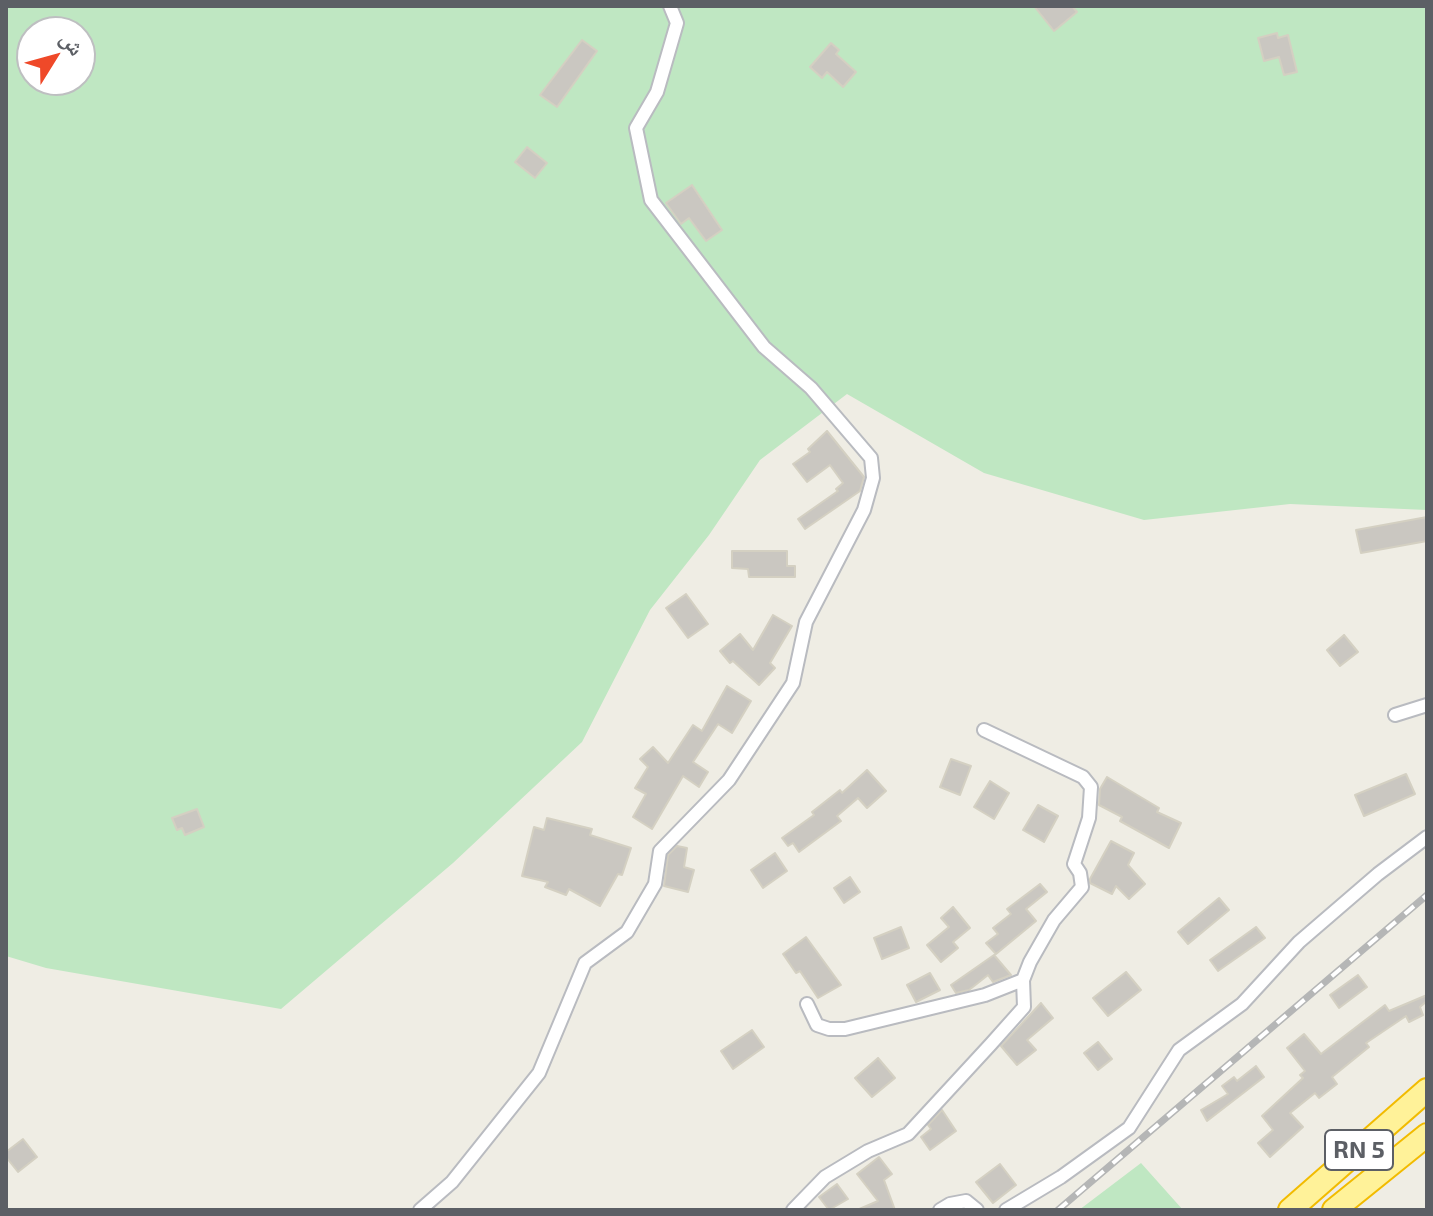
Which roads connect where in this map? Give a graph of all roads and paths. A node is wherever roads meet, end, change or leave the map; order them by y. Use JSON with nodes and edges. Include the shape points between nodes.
{"nodes":[{"id":1,"x":670,"y":6,"type":"edge"},
{"id":2,"x":1427,"y":705,"type":"edge"},
{"id":3,"x":1395,"y":715,"type":"dead end"},
{"id":4,"x":984,"y":730,"type":"dead end"},
{"id":5,"x":1427,"y":837,"type":"edge"},
{"id":6,"x":1023,"y":980,"type":"junction"},
{"id":7,"x":807,"y":1004,"type":"dead end"},
{"id":8,"x":1427,"y":1090,"type":"edge"},
{"id":9,"x":1427,"y":1135,"type":"edge"},
{"id":10,"x":420,"y":1210,"type":"edge"},
{"id":11,"x":793,"y":1210,"type":"edge"},
{"id":12,"x":940,"y":1210,"type":"edge"},
{"id":13,"x":977,"y":1210,"type":"edge"},
{"id":14,"x":1006,"y":1210,"type":"edge"},
{"id":15,"x":1290,"y":1210,"type":"edge"},
{"id":16,"x":1334,"y":1210,"type":"edge"}],
"edges":[{"from":1,"to":10,"type":"street","via":[[677,23],[657,92],[636,128],[651,200],[764,347],[811,388],[871,458],[873,478],[864,510],[806,622],[793,683],[729,780],[660,851],[655,884],[627,932],[585,963],[539,1073],[452,1182]]},
{"from":2,"to":3,"type":"street"},
{"from":4,"to":6,"type":"street","via":[[1083,777],[1091,787],[1089,818],[1074,864],[1082,887],[1054,920]]},
{"from":5,"to":14,"type":"street","via":[[1299,942],[1242,1004],[1179,1050],[1129,1128]]},
{"from":6,"to":7,"type":"street","via":[[985,995],[845,1029],[817,1025]]},
{"from":6,"to":11,"type":"street","via":[[1024,1007],[908,1134],[825,1177]]},
{"from":8,"to":15,"type":"highway","number":"RN 5"},
{"from":9,"to":16,"type":"highway","number":"RN 5"},
{"from":12,"to":13,"type":"street","via":[[966,1201]]}]}
